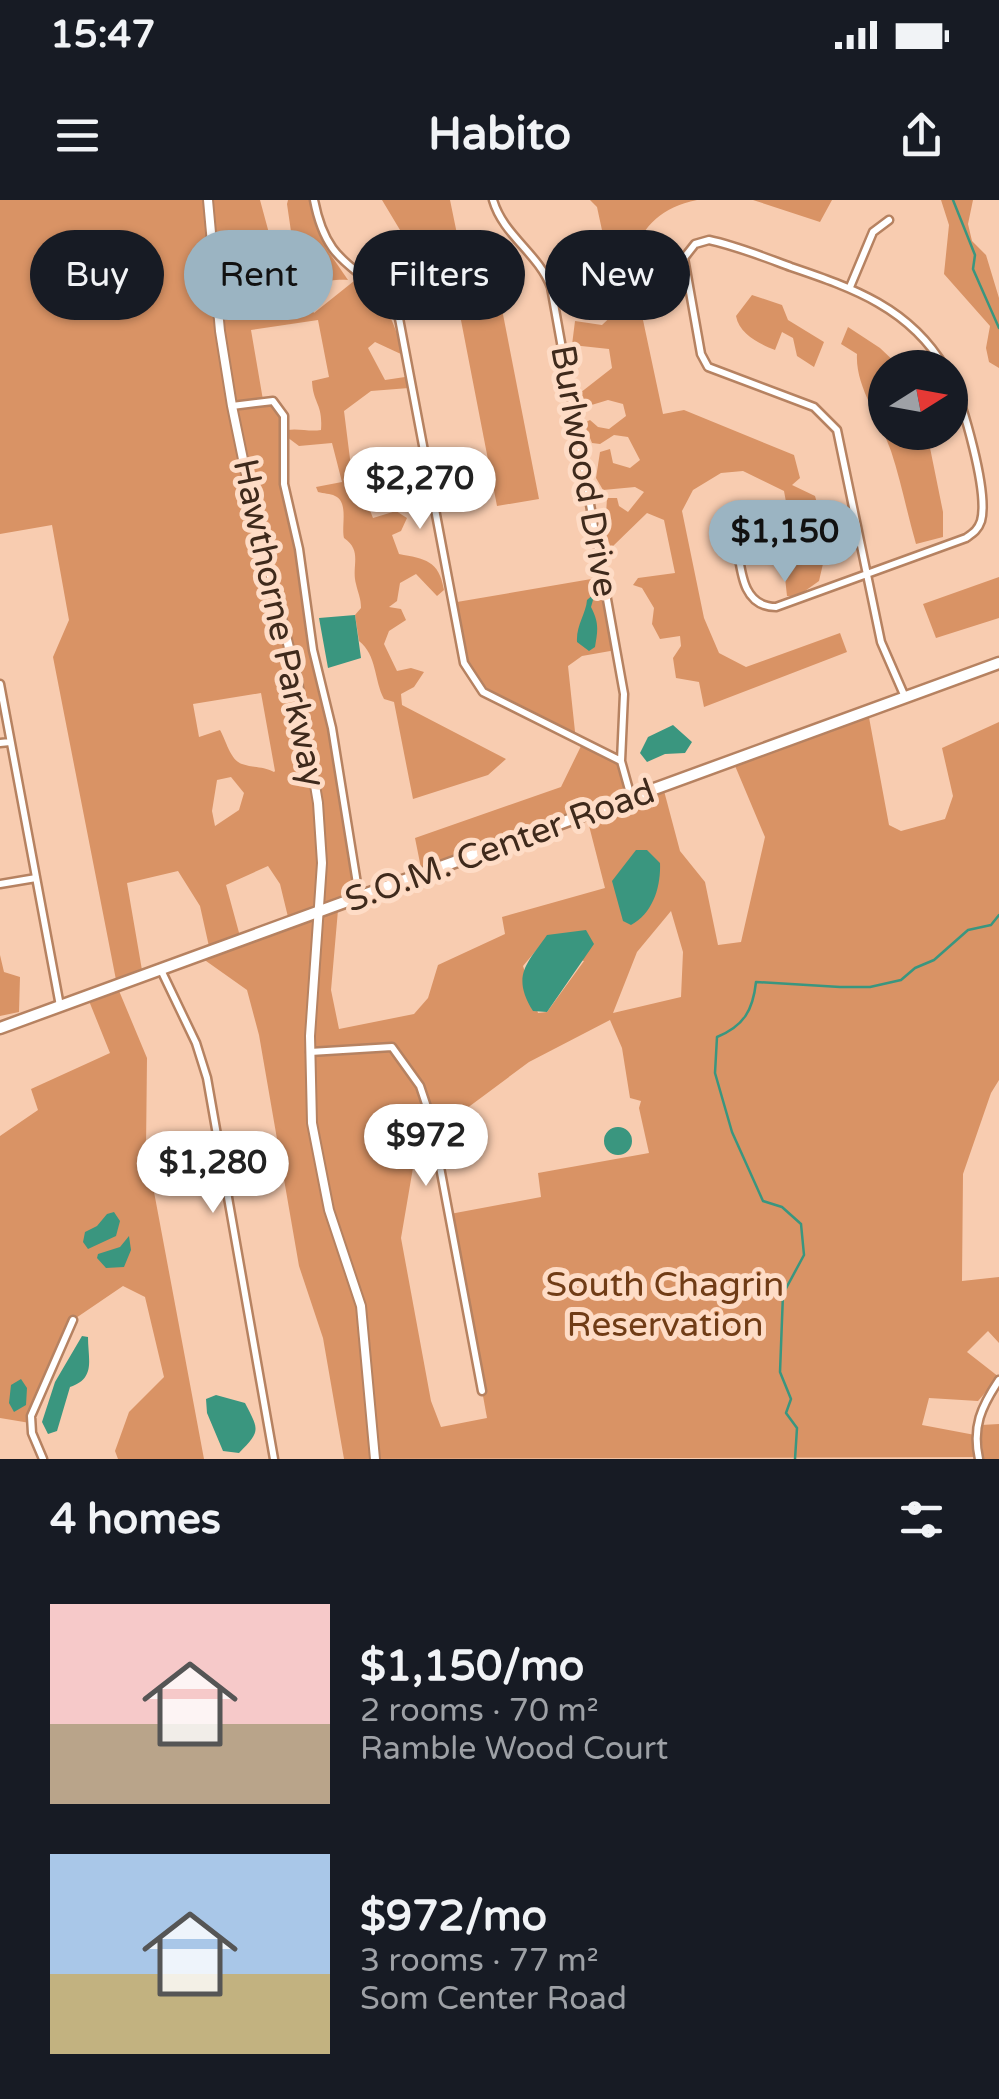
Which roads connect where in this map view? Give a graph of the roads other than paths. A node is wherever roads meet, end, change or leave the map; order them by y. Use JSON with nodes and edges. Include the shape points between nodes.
{"nodes":[{"id":1,"x":208,"y":200,"type":"edge"},
{"id":2,"x":314,"y":200,"type":"edge"},
{"id":3,"x":492,"y":200,"type":"edge"},
{"id":4,"x":889,"y":220,"type":"dead end"},
{"id":5,"x":850,"y":287,"type":"junction"},
{"id":6,"x":931,"y":350,"type":"edge"},
{"id":7,"x":232,"y":406,"type":"junction"},
{"id":8,"x":968,"y":431,"type":"edge"},
{"id":9,"x":735,"y":532,"type":"dead end"},
{"id":10,"x":868,"y":573,"type":"junction"},
{"id":11,"x":999,"y":664,"type":"edge"},
{"id":12,"x":0,"y":684,"type":"edge"},
{"id":13,"x":906,"y":698,"type":"junction"},
{"id":14,"x":10,"y":742,"type":"junction"},
{"id":15,"x":0,"y":744,"type":"edge"},
{"id":16,"x":621,"y":761,"type":"junction"},
{"id":17,"x":631,"y":797,"type":"junction"},
{"id":18,"x":36,"y":878,"type":"junction"},
{"id":19,"x":0,"y":884,"type":"edge"},
{"id":20,"x":359,"y":898,"type":"junction"},
{"id":21,"x":319,"y":912,"type":"junction"},
{"id":22,"x":161,"y":970,"type":"junction"},
{"id":23,"x":60,"y":1006,"type":"junction"},
{"id":24,"x":0,"y":1028,"type":"edge"},
{"id":25,"x":310,"y":1052,"type":"junction"},
{"id":26,"x":73,"y":1320,"type":"dead end"},
{"id":27,"x":999,"y":1380,"type":"edge"},
{"id":28,"x":482,"y":1391,"type":"dead end"},
{"id":29,"x":43,"y":1459,"type":"edge"},
{"id":30,"x":274,"y":1459,"type":"edge"},
{"id":31,"x":376,"y":1459,"type":"edge"},
{"id":32,"x":978,"y":1459,"type":"edge"}],
"edges":[{"from":1,"to":7,"type":"street","name":"Hawthorne Parkway"},
{"from":2,"to":16,"type":"street","via":[[334,253],[398,313],[464,663],[483,692]]},
{"from":3,"to":16,"type":"street","name":"Burlwood Drive","via":[[551,287],[624,694]]},
{"from":4,"to":5,"type":"street","via":[[872,232]]},
{"from":5,"to":6,"type":"street","via":[[910,324]]},
{"from":5,"to":10,"type":"street","via":[[709,240],[684,258],[708,366],[814,407],[838,430]]},
{"from":7,"to":20,"type":"street","via":[[274,401],[284,416],[284,484]]},
{"from":7,"to":21,"type":"street","name":"Hawthorne Parkway","via":[[308,739],[322,843]]},
{"from":8,"to":10,"type":"street","via":[[983,502],[978,529]]},
{"from":9,"to":10,"type":"street","via":[[746,591],[763,608]]},
{"from":10,"to":13,"type":"street","via":[[881,642]]},
{"from":11,"to":13,"type":"main road","name":"S.O.M. Center Road"},
{"from":12,"to":14,"type":"street"},
{"from":13,"to":17,"type":"main road","name":"S.O.M. Center Road"},
{"from":14,"to":15,"type":"street"},
{"from":14,"to":18,"type":"street"},
{"from":16,"to":17,"type":"street","name":"Burlwood Drive"},
{"from":17,"to":20,"type":"main road","name":"S.O.M. Center Road"},
{"from":18,"to":19,"type":"street"},
{"from":18,"to":23,"type":"street"},
{"from":20,"to":21,"type":"main road","name":"S.O.M. Center Road"},
{"from":21,"to":22,"type":"main road","name":"S.O.M. Center Road"},
{"from":21,"to":25,"type":"street","name":"Hawthorne Parkway"},
{"from":22,"to":23,"type":"main road","name":"S.O.M. Center Road"},
{"from":22,"to":30,"type":"street","via":[[207,1078]]},
{"from":23,"to":24,"type":"main road","name":"S.O.M. Center Road"},
{"from":25,"to":28,"type":"street","via":[[392,1046],[420,1086]]},
{"from":25,"to":31,"type":"street","name":"Hawthorne Parkway","via":[[320,1174],[361,1306]]},
{"from":26,"to":29,"type":"street","via":[[31,1416]]},
{"from":27,"to":32,"type":"street","via":[[978,1419]]}]}
